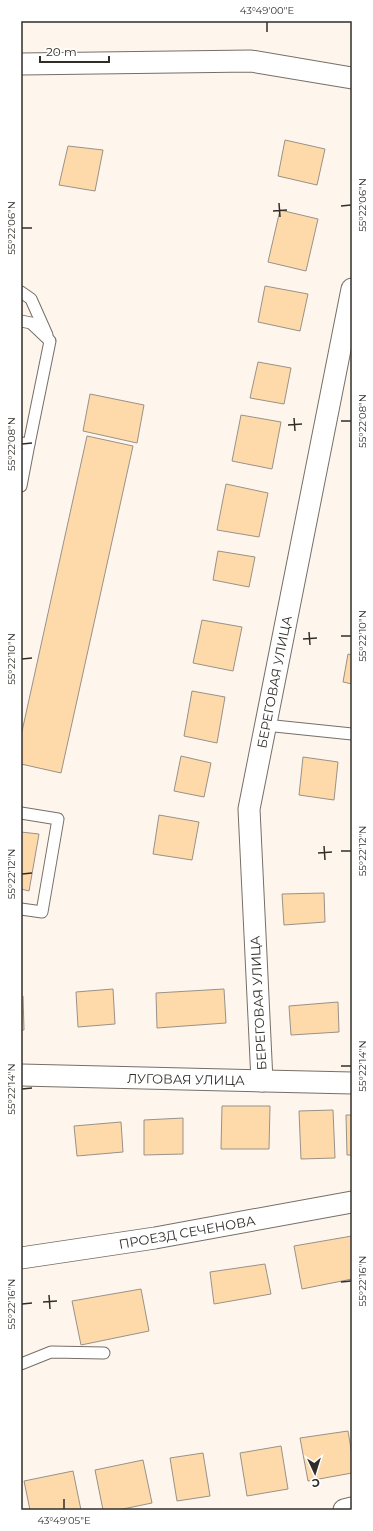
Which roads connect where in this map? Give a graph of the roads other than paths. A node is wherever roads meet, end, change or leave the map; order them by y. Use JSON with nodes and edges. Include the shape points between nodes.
{"nodes":[{"id":1,"x":21,"y":64,"type":"edge"},
{"id":2,"x":352,"y":78,"type":"edge"},
{"id":3,"x":352,"y":289,"type":"edge"},
{"id":4,"x":21,"y":292,"type":"edge"},
{"id":5,"x":21,"y":321,"type":"edge"},
{"id":6,"x":50,"y":341,"type":"junction"},
{"id":7,"x":25,"y":444,"type":"edge"},
{"id":8,"x":21,"y":486,"type":"edge"},
{"id":9,"x":265,"y":725,"type":"junction"},
{"id":10,"x":352,"y":734,"type":"edge"},
{"id":11,"x":21,"y":813,"type":"edge"},
{"id":12,"x":21,"y":909,"type":"edge"},
{"id":13,"x":21,"y":1075,"type":"edge"},
{"id":14,"x":262,"y":1081,"type":"junction"},
{"id":15,"x":352,"y":1083,"type":"edge"},
{"id":16,"x":352,"y":1202,"type":"edge"},
{"id":17,"x":21,"y":1258,"type":"edge"},
{"id":18,"x":104,"y":1353,"type":"dead end"},
{"id":19,"x":21,"y":1364,"type":"edge"},
{"id":20,"x":352,"y":1508,"type":"edge"},
{"id":21,"x":344,"y":1510,"type":"edge"}],
"edges":[{"from":1,"to":2,"type":"street","via":[[251,61]]},
{"from":3,"to":9,"type":"street","name":"БЕРЕГОВАЯ УЛИЦА"},
{"from":4,"to":6,"type":"lane","via":[[32,299]]},
{"from":5,"to":6,"type":"lane","via":[[31,323]]},
{"from":6,"to":7,"type":"lane"},
{"from":7,"to":8,"type":"lane"},
{"from":9,"to":10,"type":"lane"},
{"from":9,"to":14,"type":"street","name":"БЕРЕГОВАЯ УЛИЦА","via":[[249,809]]},
{"from":11,"to":12,"type":"lane","via":[[58,818],[42,912]]},
{"from":13,"to":14,"type":"street","name":"ЛУГОВАЯ УЛИЦА"},
{"from":14,"to":15,"type":"street","name":"ЛУГОВАЯ УЛИЦА"},
{"from":16,"to":17,"type":"street","name":"ПРОЕЗД СЕЧЕНОВА","via":[[155,1238]]},
{"from":18,"to":19,"type":"lane","via":[[51,1352]]},
{"from":20,"to":21,"type":"street"}]}
